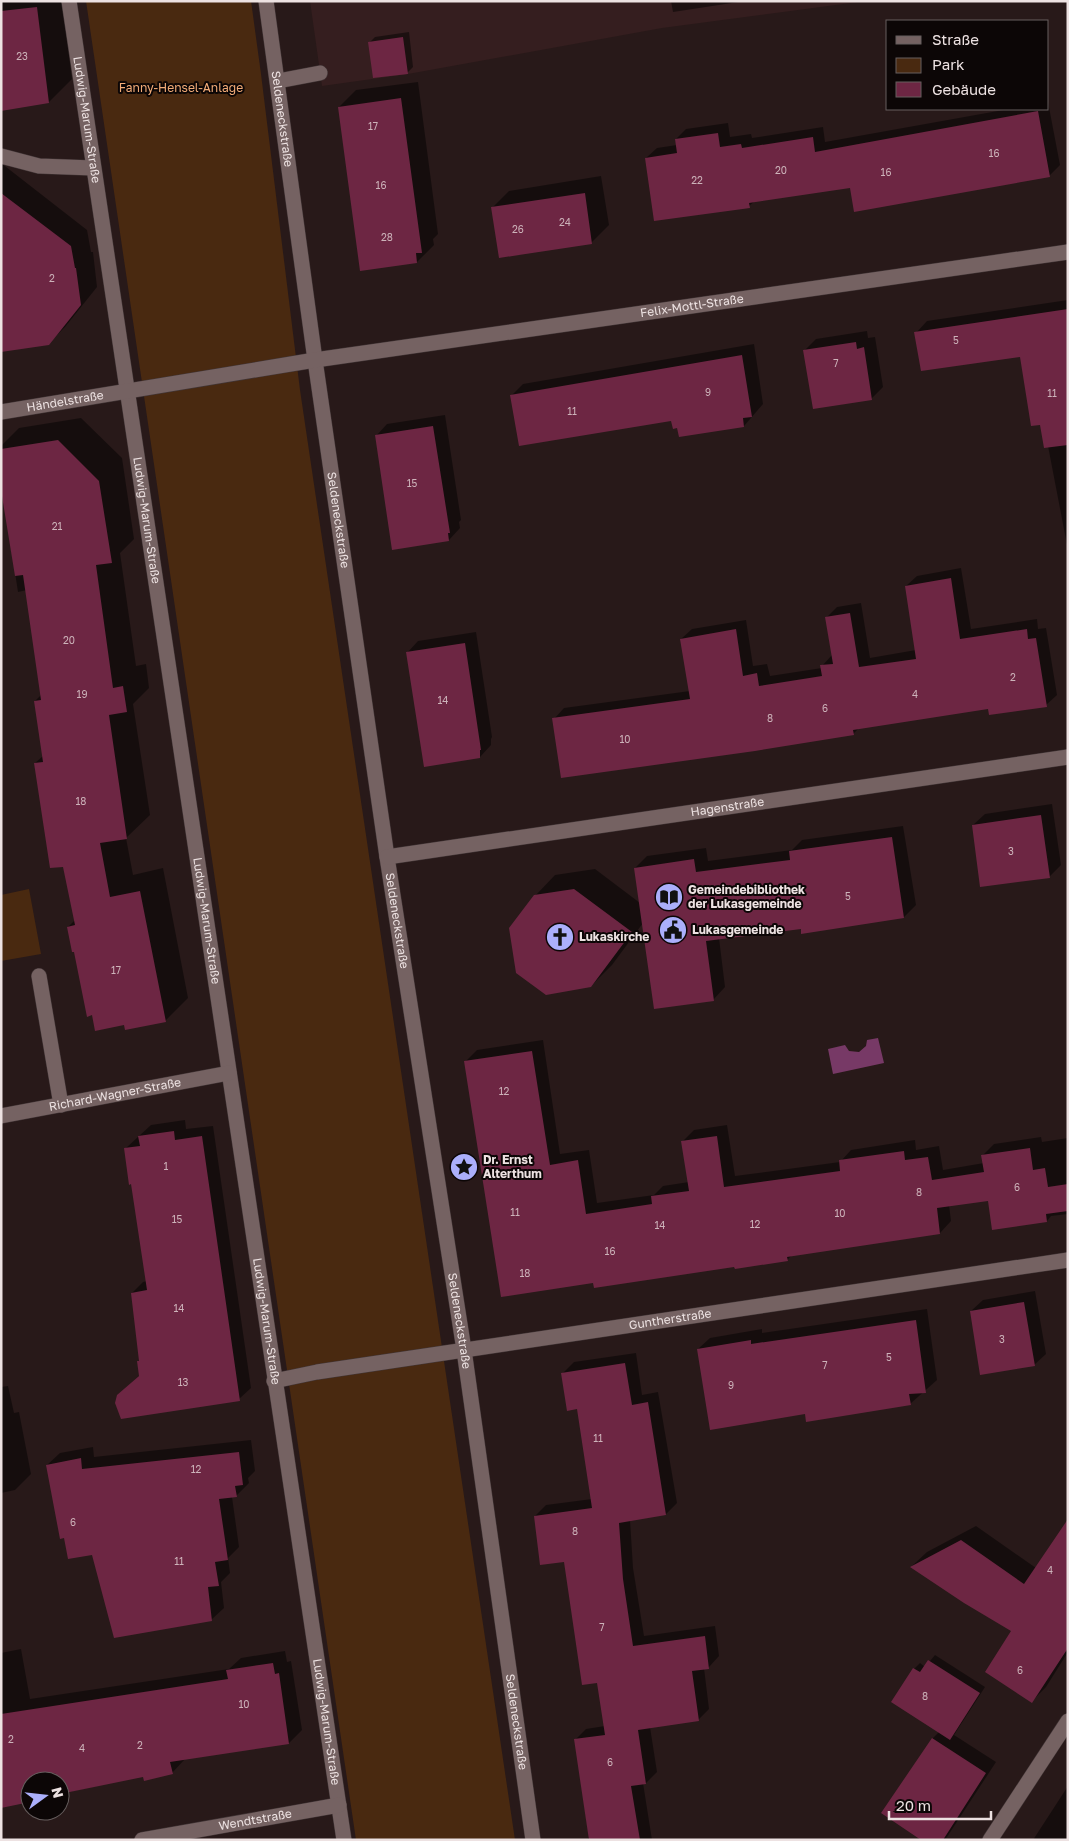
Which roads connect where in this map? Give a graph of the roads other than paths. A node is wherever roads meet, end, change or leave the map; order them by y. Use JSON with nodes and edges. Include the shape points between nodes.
{"nodes":[{"id":1,"x":68,"y":1,"type":"edge"},
{"id":2,"x":266,"y":1,"type":"edge"},
{"id":3,"x":320,"y":73,"type":"dead end"},
{"id":4,"x":278,"y":81,"type":"junction"},
{"id":5,"x":1,"y":156,"type":"edge"},
{"id":6,"x":93,"y":168,"type":"junction"},
{"id":7,"x":1068,"y":252,"type":"edge"},
{"id":8,"x":316,"y":360,"type":"junction"},
{"id":9,"x":128,"y":390,"type":"junction"},
{"id":10,"x":1,"y":412,"type":"edge"},
{"id":11,"x":1068,"y":757,"type":"edge"},
{"id":12,"x":387,"y":857,"type":"junction"},
{"id":13,"x":39,"y":976,"type":"dead end"},
{"id":14,"x":229,"y":1073,"type":"junction"},
{"id":15,"x":62,"y":1105,"type":"junction"},
{"id":16,"x":1,"y":1116,"type":"edge"},
{"id":17,"x":1068,"y":1260,"type":"edge"},
{"id":18,"x":464,"y":1350,"type":"junction"},
{"id":19,"x":274,"y":1381,"type":"junction"},
{"id":20,"x":1068,"y":1721,"type":"edge"},
{"id":21,"x":339,"y":1805,"type":"junction"},
{"id":22,"x":142,"y":1840,"type":"edge"},
{"id":23,"x":344,"y":1840,"type":"edge"},
{"id":24,"x":533,"y":1840,"type":"edge"},
{"id":25,"x":990,"y":1840,"type":"edge"}],
"edges":[{"from":1,"to":6,"type":"street","name":"Ludwig-Marum-Straße"},
{"from":2,"to":4,"type":"street","name":"Seldeneckstraße"},
{"from":3,"to":4,"type":"street"},
{"from":4,"to":8,"type":"street","name":"Seldeneckstraße"},
{"from":5,"to":6,"type":"street","via":[[39,166]]},
{"from":6,"to":9,"type":"street","name":"Ludwig-Marum-Straße"},
{"from":7,"to":8,"type":"street","name":"Felix-Mottl-Straße"},
{"from":8,"to":9,"type":"street"},
{"from":8,"to":12,"type":"street","name":"Seldeneckstraße"},
{"from":9,"to":10,"type":"street","name":"Händelstraße"},
{"from":9,"to":14,"type":"street","name":"Ludwig-Marum-Straße"},
{"from":11,"to":12,"type":"street","name":"Hagenstraße"},
{"from":12,"to":18,"type":"street","name":"Seldeneckstraße"},
{"from":13,"to":15,"type":"street"},
{"from":14,"to":15,"type":"street","name":"Richard-Wagner-Straße"},
{"from":14,"to":19,"type":"street","name":"Ludwig-Marum-Straße"},
{"from":15,"to":16,"type":"street","name":"Richard-Wagner-Straße"},
{"from":17,"to":18,"type":"street","name":"Guntherstraße"},
{"from":18,"to":19,"type":"street","name":"Guntherstraße"},
{"from":18,"to":24,"type":"street","name":"Seldeneckstraße"},
{"from":19,"to":21,"type":"street","name":"Ludwig-Marum-Straße"},
{"from":20,"to":25,"type":"street"},
{"from":21,"to":22,"type":"street","name":"Wendtstraße"},
{"from":21,"to":23,"type":"street","name":"Ludwig-Marum-Straße"}]}
